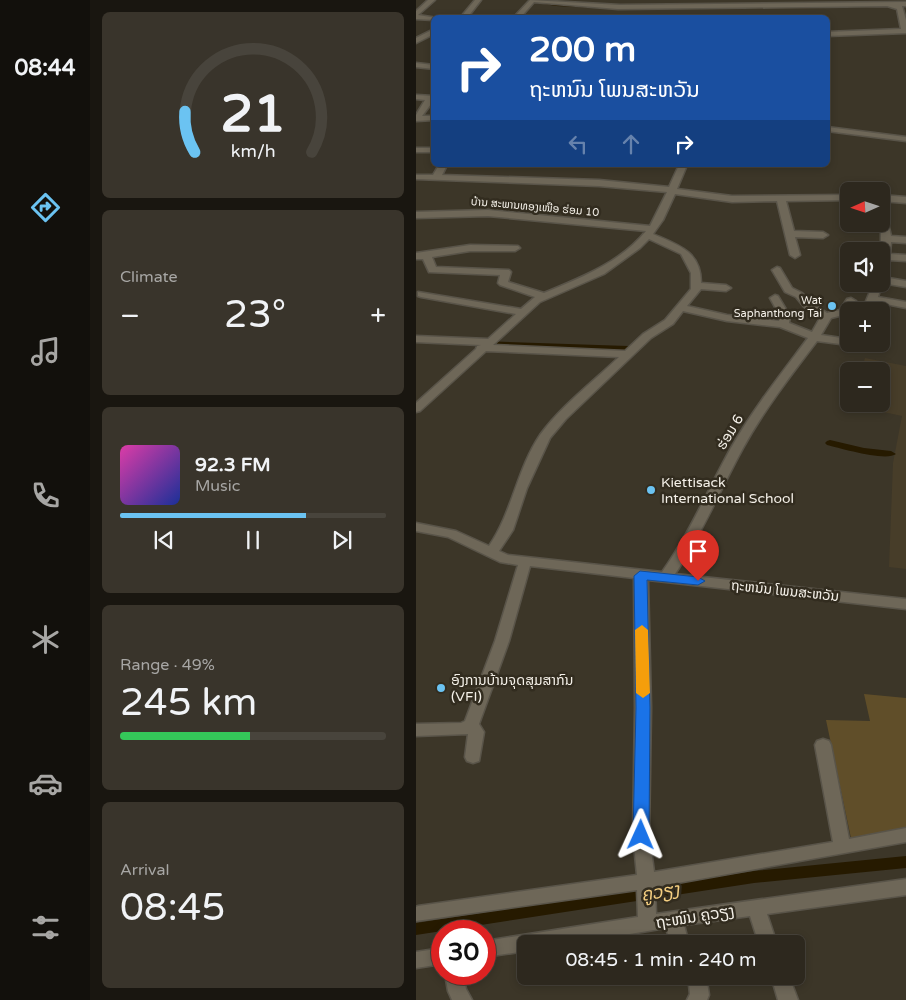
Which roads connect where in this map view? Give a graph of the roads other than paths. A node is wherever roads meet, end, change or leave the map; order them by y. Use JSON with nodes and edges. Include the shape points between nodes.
{"nodes":[{"id":1,"x":432,"y":0,"type":"edge"},
{"id":2,"x":478,"y":0,"type":"edge"},
{"id":3,"x":522,"y":0,"type":"edge"},
{"id":4,"x":532,"y":1,"type":"edge"},
{"id":5,"x":619,"y":4,"type":"edge"},
{"id":6,"x":906,"y":4,"type":"edge"},
{"id":7,"x":720,"y":5,"type":"edge"},
{"id":8,"x":774,"y":5,"type":"edge"},
{"id":9,"x":831,"y":5,"type":"edge"},
{"id":10,"x":738,"y":11,"type":"dead end"},
{"id":11,"x":416,"y":15,"type":"edge"},
{"id":12,"x":466,"y":15,"type":"edge"},
{"id":13,"x":519,"y":15,"type":"edge"},
{"id":14,"x":431,"y":18,"type":"edge"},
{"id":15,"x":431,"y":33,"type":"edge"},
{"id":16,"x":903,"y":33,"type":"edge"},
{"id":17,"x":830,"y":34,"type":"edge"},
{"id":18,"x":416,"y":41,"type":"edge"},
{"id":19,"x":416,"y":65,"type":"edge"},
{"id":20,"x":431,"y":67,"type":"edge"},
{"id":21,"x":416,"y":97,"type":"edge"},
{"id":22,"x":431,"y":98,"type":"edge"},
{"id":23,"x":431,"y":99,"type":"edge"},
{"id":24,"x":431,"y":118,"type":"edge"},
{"id":25,"x":417,"y":119,"type":"edge"},
{"id":26,"x":830,"y":129,"type":"edge"},
{"id":27,"x":906,"y":139,"type":"edge"},
{"id":28,"x":416,"y":150,"type":"edge"},
{"id":29,"x":431,"y":150,"type":"edge"},
{"id":30,"x":443,"y":167,"type":"edge"},
{"id":31,"x":681,"y":167,"type":"edge"},
{"id":32,"x":416,"y":177,"type":"edge"},
{"id":33,"x":436,"y":178,"type":"junction"},
{"id":34,"x":671,"y":191,"type":"junction"},
{"id":35,"x":840,"y":197,"type":"edge"},
{"id":36,"x":781,"y":198,"type":"junction"},
{"id":37,"x":890,"y":199,"type":"edge"},
{"id":38,"x":906,"y":200,"type":"edge"},
{"id":39,"x":416,"y":215,"type":"edge"},
{"id":40,"x":651,"y":232,"type":"junction"},
{"id":41,"x":886,"y":232,"type":"edge"},
{"id":42,"x":790,"y":234,"type":"junction"},
{"id":43,"x":823,"y":235,"type":"dead end"},
{"id":44,"x":888,"y":239,"type":"junction"},
{"id":45,"x":906,"y":240,"type":"edge"},
{"id":46,"x":888,"y":242,"type":"edge"},
{"id":47,"x":514,"y":248,"type":"dead end"},
{"id":48,"x":795,"y":254,"type":"dead end"},
{"id":49,"x":421,"y":255,"type":"edge"},
{"id":50,"x":890,"y":257,"type":"edge"},
{"id":51,"x":906,"y":258,"type":"edge"},
{"id":52,"x":777,"y":270,"type":"dead end"},
{"id":53,"x":890,"y":281,"type":"edge"},
{"id":54,"x":906,"y":284,"type":"edge"},
{"id":55,"x":697,"y":286,"type":"junction"},
{"id":56,"x":726,"y":288,"type":"dead end"},
{"id":57,"x":876,"y":292,"type":"edge"},
{"id":58,"x":422,"y":294,"type":"dead end"},
{"id":59,"x":542,"y":296,"type":"junction"},
{"id":60,"x":775,"y":298,"type":"dead end"},
{"id":61,"x":874,"y":299,"type":"junction"},
{"id":62,"x":851,"y":301,"type":"dead end"},
{"id":63,"x":872,"y":302,"type":"edge"},
{"id":64,"x":906,"y":305,"type":"edge"},
{"id":65,"x":681,"y":308,"type":"junction"},
{"id":66,"x":522,"y":312,"type":"junction"},
{"id":67,"x":825,"y":316,"type":"junction"},
{"id":68,"x":784,"y":325,"type":"junction"},
{"id":69,"x":814,"y":337,"type":"junction"},
{"id":70,"x":416,"y":339,"type":"edge"},
{"id":71,"x":840,"y":341,"type":"edge"},
{"id":72,"x":485,"y":345,"type":"junction"},
{"id":73,"x":628,"y":354,"type":"junction"},
{"id":74,"x":416,"y":409,"type":"edge"},
{"id":75,"x":416,"y":527,"type":"edge"},
{"id":76,"x":491,"y":553,"type":"junction"},
{"id":77,"x":525,"y":562,"type":"junction"},
{"id":78,"x":640,"y":576,"type":"junction"},
{"id":79,"x":665,"y":578,"type":"junction"},
{"id":80,"x":906,"y":604,"type":"edge"},
{"id":81,"x":471,"y":724,"type":"junction"},
{"id":82,"x":416,"y":730,"type":"edge"},
{"id":83,"x":823,"y":745,"type":"dead end"},
{"id":84,"x":473,"y":757,"type":"dead end"},
{"id":85,"x":906,"y":835,"type":"edge"},
{"id":86,"x":842,"y":847,"type":"junction"},
{"id":87,"x":646,"y":883,"type":"junction"},
{"id":88,"x":906,"y":887,"type":"edge"},
{"id":89,"x":756,"y":908,"type":"junction"},
{"id":90,"x":418,"y":914,"type":"dead end"},
{"id":91,"x":647,"y":919,"type":"junction"},
{"id":92,"x":673,"y":919,"type":"junction"},
{"id":93,"x":677,"y":935,"type":"edge"},
{"id":94,"x":765,"y":935,"type":"edge"},
{"id":95,"x":496,"y":947,"type":"edge"},
{"id":96,"x":431,"y":958,"type":"edge"},
{"id":97,"x":416,"y":960,"type":"edge"},
{"id":98,"x":457,"y":985,"type":"edge"},
{"id":99,"x":698,"y":985,"type":"edge"},
{"id":100,"x":783,"y":985,"type":"edge"},
{"id":101,"x":462,"y":1000,"type":"edge"},
{"id":102,"x":698,"y":1000,"type":"edge"},
{"id":103,"x":788,"y":1000,"type":"edge"}],
"edges":[{"from":1,"to":11,"type":"street"},
{"from":2,"to":12,"type":"street"},
{"from":3,"to":4,"type":"street"},
{"from":4,"to":5,"type":"street"},
{"from":4,"to":13,"type":"street"},
{"from":5,"to":7,"type":"street"},
{"from":6,"to":9,"type":"street"},
{"from":7,"to":8,"type":"street"},
{"from":7,"to":10,"type":"street"},
{"from":8,"to":9,"type":"street"},
{"from":9,"to":16,"type":"street","via":[[900,7]]},
{"from":11,"to":14,"type":"street"},
{"from":15,"to":18,"type":"street"},
{"from":16,"to":17,"type":"street"},
{"from":19,"to":20,"type":"street"},
{"from":21,"to":22,"type":"street"},
{"from":23,"to":25,"type":"street"},
{"from":24,"to":25,"type":"street"},
{"from":26,"to":27,"type":"street"},
{"from":28,"to":29,"type":"street"},
{"from":30,"to":33,"type":"street"},
{"from":31,"to":34,"type":"street"},
{"from":32,"to":33,"type":"street"},
{"from":33,"to":34,"type":"street","via":[[599,183]]},
{"from":34,"to":36,"type":"street","via":[[724,198]]},
{"from":34,"to":40,"type":"street"},
{"from":35,"to":36,"type":"street"},
{"from":36,"to":42,"type":"street"},
{"from":37,"to":38,"type":"street"},
{"from":39,"to":40,"type":"street","name":"ບ້ານ ສະພານທອງເໜືອ ຮ່ອມ 10","via":[[488,213]]},
{"from":40,"to":55,"type":"street","name":"ບ້ານ ສະພານທອງເໜືອ ຮ່ອມ 10","via":[[685,252],[696,274]]},
{"from":40,"to":59,"type":"street","via":[[601,272]]},
{"from":41,"to":44,"type":"street"},
{"from":42,"to":43,"type":"street"},
{"from":42,"to":48,"type":"street"},
{"from":44,"to":45,"type":"street"},
{"from":44,"to":46,"type":"street"},
{"from":47,"to":49,"type":"street","via":[[470,248]]},
{"from":49,"to":59,"type":"street","via":[[430,270],[506,272],[503,283]]},
{"from":50,"to":51,"type":"street"},
{"from":52,"to":67,"type":"street","via":[[788,290]]},
{"from":53,"to":54,"type":"street"},
{"from":55,"to":56,"type":"street"},
{"from":55,"to":65,"type":"street"},
{"from":57,"to":61,"type":"street"},
{"from":58,"to":66,"type":"street"},
{"from":59,"to":66,"type":"street"},
{"from":60,"to":68,"type":"street","via":[[785,316]]},
{"from":61,"to":63,"type":"street"},
{"from":61,"to":64,"type":"street"},
{"from":62,"to":67,"type":"street","via":[[844,312]]},
{"from":65,"to":68,"type":"street"},
{"from":65,"to":73,"type":"street","via":[[669,322]]},
{"from":66,"to":72,"type":"street"},
{"from":67,"to":69,"type":"street","name":"ຮ່ອມ 6","via":[[826,320]]},
{"from":68,"to":69,"type":"street"},
{"from":69,"to":71,"type":"street"},
{"from":69,"to":79,"type":"street","name":"ຮ່ອມ 6","via":[[768,398],[737,448],[686,548]]},
{"from":70,"to":72,"type":"street"},
{"from":72,"to":73,"type":"street"},
{"from":72,"to":74,"type":"street"},
{"from":73,"to":76,"type":"street","via":[[545,437],[520,488],[507,530]]},
{"from":75,"to":76,"type":"street","name":"ຖະຫນົນ ໂພນສະຫວັນ","via":[[452,534]]},
{"from":76,"to":77,"type":"street","name":"ຖະຫນົນ ໂພນສະຫວັນ"},
{"from":77,"to":78,"type":"street","name":"ຖະຫນົນ ໂພນສະຫວັນ"},
{"from":77,"to":81,"type":"street","via":[[502,641]]},
{"from":78,"to":79,"type":"street","name":"ຖະຫນົນ ໂພນສະຫວັນ"},
{"from":78,"to":87,"type":"street","via":[[641,835]]},
{"from":79,"to":80,"type":"street","name":"ຖະຫນົນ ໂພນສະຫວັນ"},
{"from":81,"to":82,"type":"street","via":[[464,729]]},
{"from":81,"to":84,"type":"street","via":[[476,732]]},
{"from":83,"to":86,"type":"street"},
{"from":85,"to":86,"type":"street"},
{"from":86,"to":87,"type":"street"},
{"from":87,"to":90,"type":"street"},
{"from":87,"to":91,"type":"street"},
{"from":88,"to":89,"type":"street","name":"ຖະໜົນ ຄູວຽງ"},
{"from":89,"to":92,"type":"street","name":"ຖະໜົນ ຄູວຽງ"},
{"from":89,"to":94,"type":"street"},
{"from":91,"to":92,"type":"street","name":"ຖະໜົນ ຄູວຽງ"},
{"from":91,"to":95,"type":"street","name":"ຖະໜົນ ຄູວຽງ"},
{"from":92,"to":93,"type":"street"},
{"from":96,"to":97,"type":"street"},
{"from":98,"to":101,"type":"street"},
{"from":99,"to":102,"type":"street"},
{"from":100,"to":103,"type":"street"}]}
